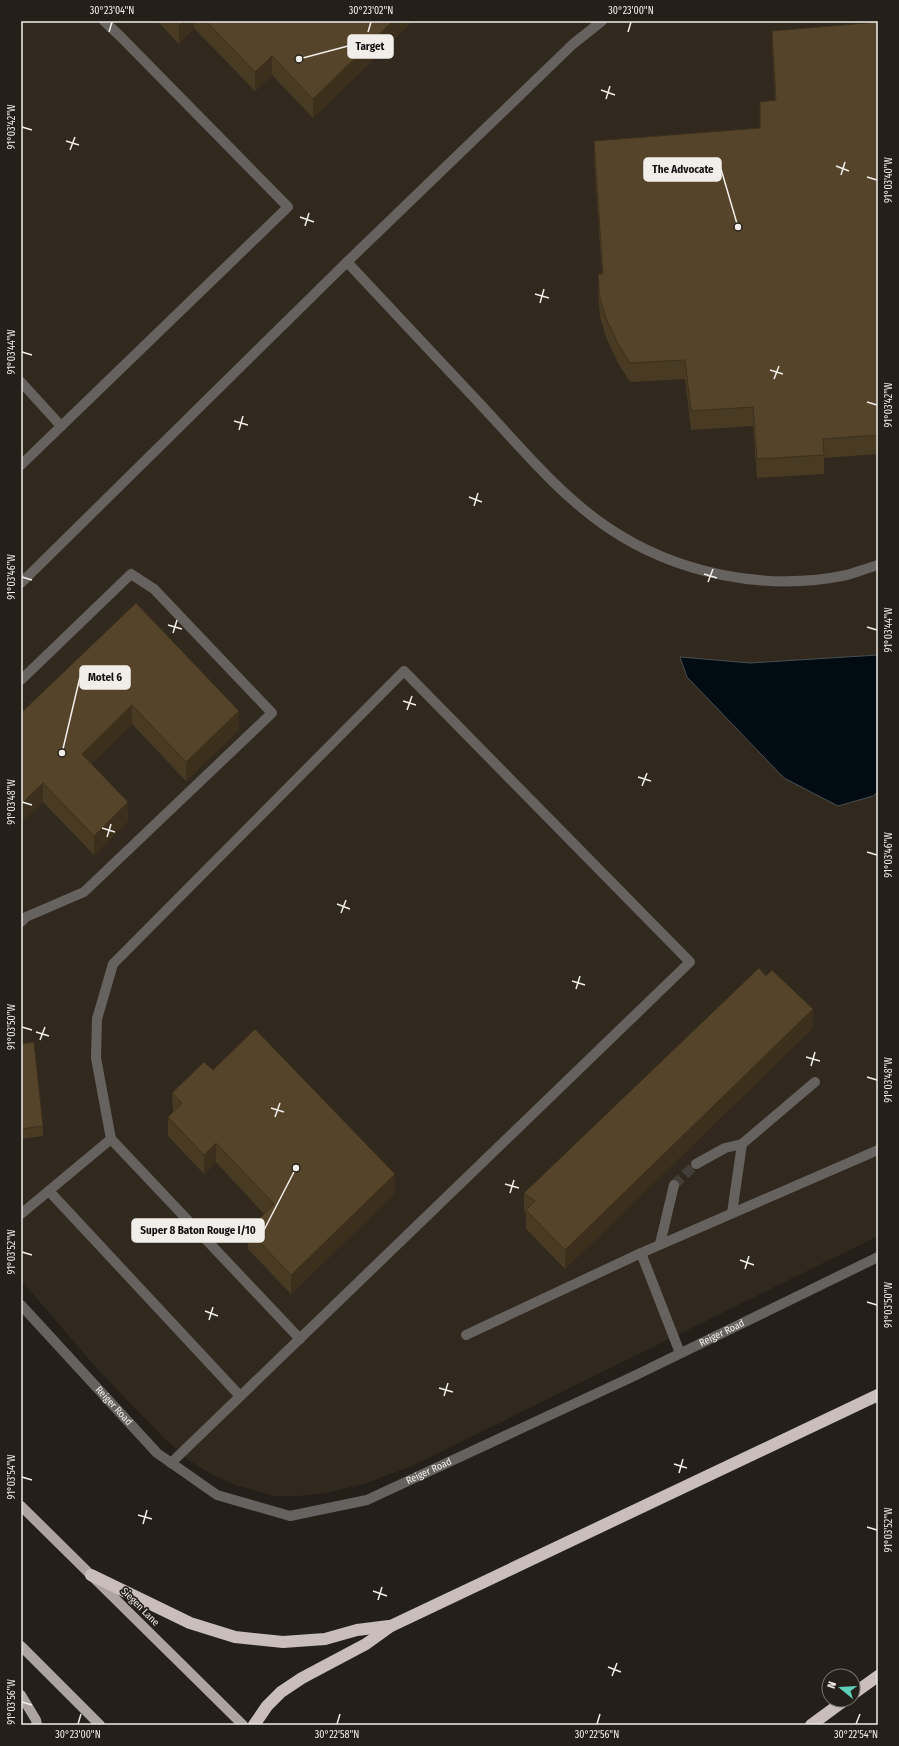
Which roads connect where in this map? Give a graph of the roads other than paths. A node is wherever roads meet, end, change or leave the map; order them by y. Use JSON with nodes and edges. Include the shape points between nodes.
{"nodes":[{"id":1,"x":104,"y":21,"type":"edge"},
{"id":2,"x":602,"y":21,"type":"edge"},
{"id":3,"x":347,"y":262,"type":"junction"},
{"id":4,"x":21,"y":382,"type":"edge"},
{"id":5,"x":61,"y":426,"type":"junction"},
{"id":6,"x":21,"y":465,"type":"edge"},
{"id":7,"x":878,"y":565,"type":"edge"},
{"id":8,"x":21,"y":582,"type":"edge"},
{"id":9,"x":21,"y":680,"type":"edge"},
{"id":10,"x":21,"y":922,"type":"edge"},
{"id":11,"x":815,"y":1082,"type":"dead end"},
{"id":12,"x":111,"y":1139,"type":"junction"},
{"id":13,"x":742,"y":1144,"type":"junction"},
{"id":14,"x":878,"y":1150,"type":"edge"},
{"id":15,"x":696,"y":1164,"type":"tunnel mouth"},
{"id":16,"x":674,"y":1185,"type":"tunnel mouth"},
{"id":17,"x":49,"y":1191,"type":"junction"},
{"id":18,"x":732,"y":1213,"type":"junction"},
{"id":19,"x":21,"y":1214,"type":"edge"},
{"id":20,"x":660,"y":1244,"type":"junction"},
{"id":21,"x":641,"y":1253,"type":"junction"},
{"id":22,"x":878,"y":1257,"type":"edge"},
{"id":23,"x":21,"y":1305,"type":"edge"},
{"id":24,"x":466,"y":1335,"type":"dead end"},
{"id":25,"x":300,"y":1338,"type":"junction"},
{"id":26,"x":680,"y":1354,"type":"junction"},
{"id":27,"x":878,"y":1395,"type":"edge"},
{"id":28,"x":240,"y":1396,"type":"junction"},
{"id":29,"x":171,"y":1463,"type":"junction"},
{"id":30,"x":21,"y":1506,"type":"edge"},
{"id":31,"x":91,"y":1575,"type":"junction"},
{"id":32,"x":390,"y":1626,"type":"junction"},
{"id":33,"x":21,"y":1646,"type":"edge"},
{"id":34,"x":878,"y":1676,"type":"edge"},
{"id":35,"x":861,"y":1688,"type":"edge"},
{"id":36,"x":21,"y":1695,"type":"edge"},
{"id":37,"x":834,"y":1708,"type":"edge"},
{"id":38,"x":37,"y":1725,"type":"edge"},
{"id":39,"x":100,"y":1725,"type":"edge"},
{"id":40,"x":242,"y":1725,"type":"edge"},
{"id":41,"x":254,"y":1725,"type":"edge"},
{"id":42,"x":810,"y":1725,"type":"edge"}],
"edges":[{"from":1,"to":5,"type":"street","via":[[288,208]]},
{"from":2,"to":3,"type":"street","via":[[573,44]]},
{"from":3,"to":7,"type":"street","via":[[537,466],[574,500],[614,531],[671,561],[705,572],[740,578],[804,581],[847,575]]},
{"from":3,"to":8,"type":"street"},
{"from":4,"to":5,"type":"street"},
{"from":5,"to":6,"type":"street"},
{"from":9,"to":10,"type":"street","via":[[131,574],[154,589],[272,714],[84,892],[26,917]]},
{"from":11,"to":13,"type":"street"},
{"from":12,"to":17,"type":"street"},
{"from":12,"to":25,"type":"street"},
{"from":12,"to":25,"type":"street","via":[[96,1058],[97,1019],[113,964],[404,671],[690,962]]},
{"from":13,"to":15,"type":"street","via":[[725,1148]]},
{"from":13,"to":18,"type":"street"},
{"from":14,"to":18,"type":"street"},
{"from":16,"to":20,"type":"street"},
{"from":17,"to":19,"type":"street"},
{"from":17,"to":28,"type":"street"},
{"from":18,"to":20,"type":"street"},
{"from":20,"to":21,"type":"street"},
{"from":21,"to":24,"type":"street"},
{"from":21,"to":26,"type":"street"},
{"from":22,"to":26,"type":"street","name":"Reiger Road"},
{"from":23,"to":29,"type":"street","name":"Reiger Road","via":[[157,1453]]},
{"from":25,"to":28,"type":"street"},
{"from":26,"to":29,"type":"street","name":"Reiger Road","via":[[359,1502],[290,1516],[217,1495]]},
{"from":27,"to":32,"type":"highway"},
{"from":28,"to":29,"type":"street"},
{"from":30,"to":31,"type":"main road","name":"Siegen Lane"},
{"from":31,"to":32,"type":"highway","via":[[190,1623],[235,1637],[283,1642],[318,1640],[357,1630]]},
{"from":31,"to":40,"type":"main road","name":"Siegen Lane"},
{"from":32,"to":41,"type":"highway","via":[[366,1644],[281,1692]]},
{"from":33,"to":39,"type":"main road"},
{"from":34,"to":35,"type":"highway"},
{"from":36,"to":38,"type":"main road"},
{"from":37,"to":42,"type":"highway"}]}
